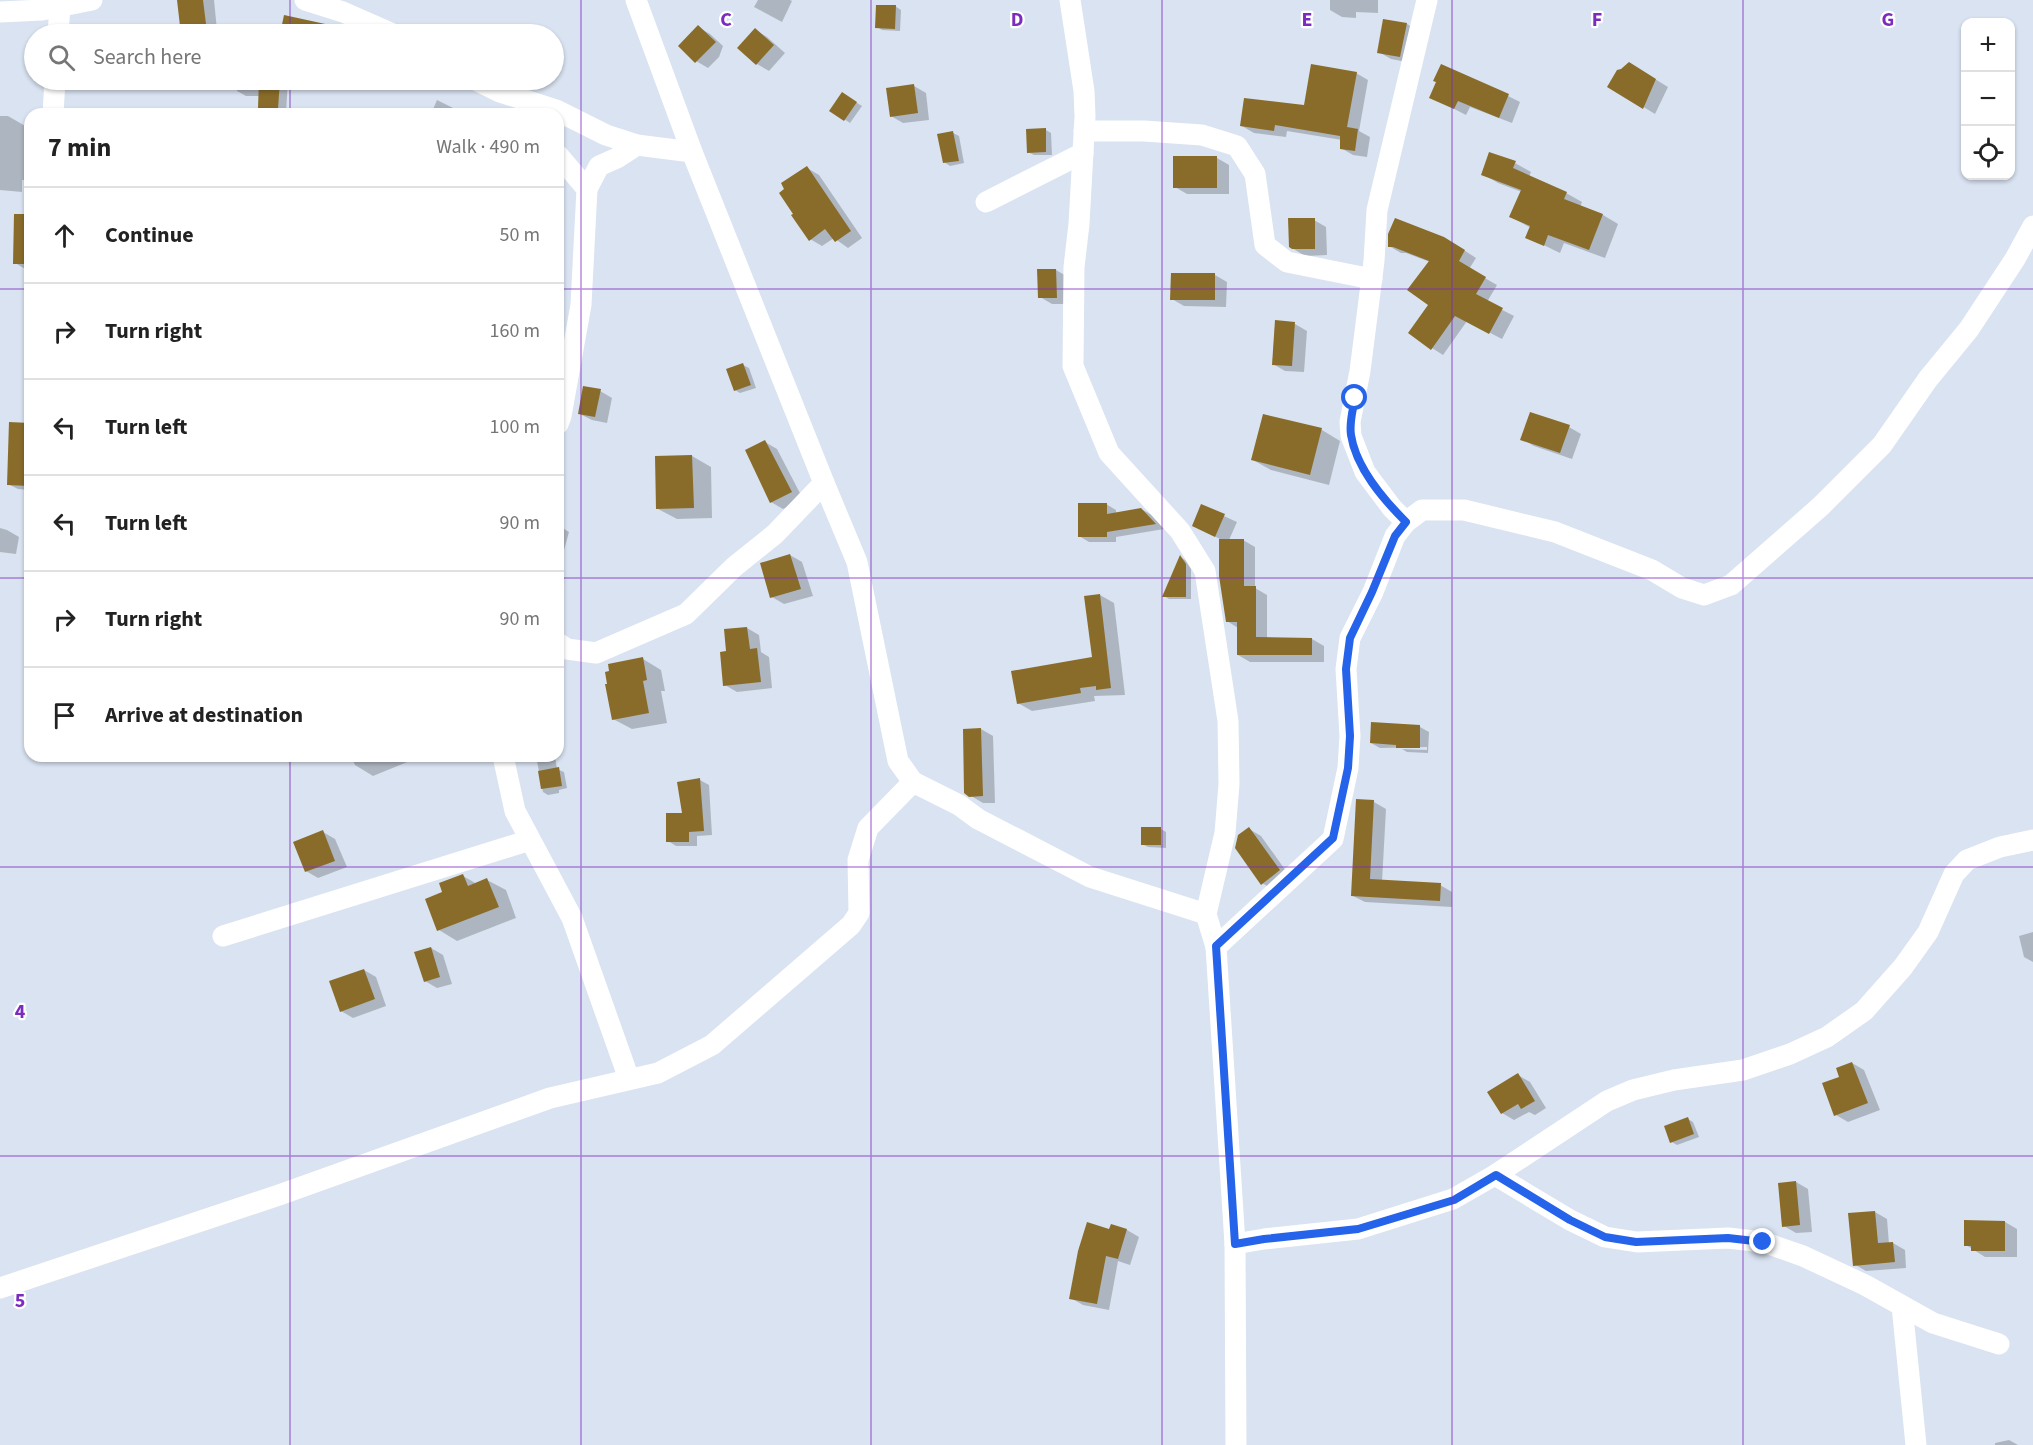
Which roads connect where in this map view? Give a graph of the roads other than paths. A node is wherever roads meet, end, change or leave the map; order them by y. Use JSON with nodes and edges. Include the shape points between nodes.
{"nodes":[{"id":1,"x":92,"y":0,"type":"edge"},
{"id":2,"x":305,"y":0,"type":"edge"},
{"id":3,"x":636,"y":0,"type":"edge"},
{"id":4,"x":1070,"y":0,"type":"edge"},
{"id":5,"x":1426,"y":0,"type":"edge"},
{"id":6,"x":60,"y":6,"type":"junction"},
{"id":7,"x":0,"y":12,"type":"edge"},
{"id":8,"x":59,"y":24,"type":"edge"},
{"id":9,"x":370,"y":24,"type":"edge"},
{"id":10,"x":54,"y":90,"type":"edge"},
{"id":11,"x":496,"y":90,"type":"edge"},
{"id":12,"x":500,"y":92,"type":"junction"},
{"id":13,"x":53,"y":108,"type":"edge"},
{"id":14,"x":515,"y":108,"type":"edge"},
{"id":15,"x":550,"y":108,"type":"edge"},
{"id":16,"x":564,"y":114,"type":"edge"},
{"id":17,"x":1084,"y":131,"type":"junction"},
{"id":18,"x":637,"y":145,"type":"junction"},
{"id":19,"x":692,"y":152,"type":"junction"},
{"id":20,"x":1083,"y":153,"type":"junction"},
{"id":21,"x":564,"y":162,"type":"edge"},
{"id":22,"x":586,"y":189,"type":"junction"},
{"id":23,"x":986,"y":202,"type":"dead end"},
{"id":24,"x":2033,"y":226,"type":"edge"},
{"id":25,"x":1371,"y":279,"type":"junction"},
{"id":26,"x":564,"y":398,"type":"edge"},
{"id":27,"x":824,"y":483,"type":"junction"},
{"id":28,"x":1406,"y":522,"type":"junction"},
{"id":29,"x":564,"y":647,"type":"edge"},
{"id":30,"x":504,"y":762,"type":"edge"},
{"id":31,"x":913,"y":782,"type":"junction"},
{"id":32,"x":531,"y":840,"type":"junction"},
{"id":33,"x":2033,"y":840,"type":"edge"},
{"id":34,"x":1206,"y":914,"type":"junction"},
{"id":35,"x":224,"y":936,"type":"dead end"},
{"id":36,"x":1216,"y":946,"type":"junction"},
{"id":37,"x":629,"y":1079,"type":"junction"},
{"id":38,"x":1496,"y":1175,"type":"junction"},
{"id":39,"x":1235,"y":1244,"type":"junction"},
{"id":40,"x":0,"y":1288,"type":"edge"},
{"id":41,"x":1902,"y":1306,"type":"junction"},
{"id":42,"x":1999,"y":1344,"type":"dead end"},
{"id":43,"x":1236,"y":1445,"type":"edge"},
{"id":44,"x":1916,"y":1445,"type":"edge"}],
"edges":[{"from":1,"to":6,"type":"street"},
{"from":2,"to":9,"type":"street"},
{"from":3,"to":19,"type":"street"},
{"from":4,"to":17,"type":"street","via":[[1084,91]]},
{"from":5,"to":25,"type":"street","via":[[1377,210]]},
{"from":6,"to":7,"type":"street"},
{"from":6,"to":8,"type":"street"},
{"from":10,"to":13,"type":"street"},
{"from":11,"to":12,"type":"street"},
{"from":12,"to":14,"type":"street"},
{"from":12,"to":15,"type":"street"},
{"from":16,"to":18,"type":"street"},
{"from":17,"to":20,"type":"street"},
{"from":17,"to":25,"type":"street","via":[[1202,135],[1238,146],[1255,174],[1265,245],[1287,262]]},
{"from":18,"to":19,"type":"street"},
{"from":18,"to":22,"type":"street","via":[[599,166]]},
{"from":19,"to":27,"type":"street"},
{"from":20,"to":23,"type":"street"},
{"from":20,"to":34,"type":"street","via":[[1074,267],[1073,366],[1108,453],[1180,531],[1205,571],[1212,612],[1228,721],[1229,784],[1225,833]]},
{"from":21,"to":22,"type":"street"},
{"from":22,"to":26,"type":"street","via":[[580,305]]},
{"from":24,"to":28,"type":"street","via":[[1969,329],[1882,445],[1821,506],[1731,585],[1704,595],[1581,542],[1523,523],[1464,510],[1422,510]]},
{"from":25,"to":28,"type":"street","via":[[1351,436],[1365,472]]},
{"from":27,"to":29,"type":"street","via":[[775,534],[686,614],[596,653]]},
{"from":27,"to":31,"type":"street","via":[[857,562],[898,761]]},
{"from":28,"to":36,"type":"street","via":[[1395,536],[1350,638],[1346,669],[1348,768],[1333,838]]},
{"from":30,"to":32,"type":"street","via":[[515,811]]},
{"from":31,"to":34,"type":"street","via":[[1090,877]]},
{"from":31,"to":37,"type":"street","via":[[868,828],[858,860],[859,913],[851,925],[711,1045],[658,1073]]},
{"from":32,"to":35,"type":"street"},
{"from":32,"to":37,"type":"street","via":[[572,918]]},
{"from":33,"to":38,"type":"street","via":[[1967,860],[1954,874],[1928,932],[1903,967],[1864,1011],[1827,1037],[1743,1070],[1633,1090],[1607,1101]]},
{"from":34,"to":36,"type":"street"},
{"from":36,"to":39,"type":"street"},
{"from":37,"to":40,"type":"street","via":[[550,1098],[279,1195]]},
{"from":38,"to":39,"type":"street","via":[[1454,1200],[1358,1229]]},
{"from":38,"to":41,"type":"street","via":[[1605,1237],[1636,1242],[1728,1238],[1763,1242],[1803,1256]]},
{"from":39,"to":43,"type":"street"},
{"from":41,"to":42,"type":"street","via":[[1933,1323]]},
{"from":41,"to":44,"type":"street"}]}
